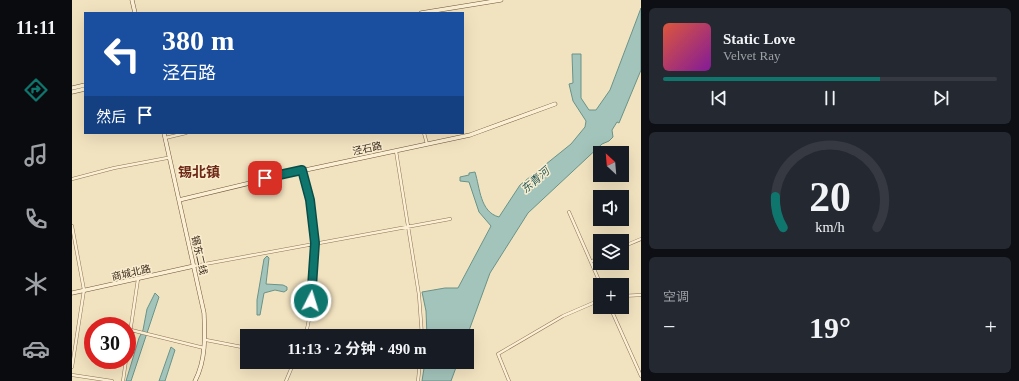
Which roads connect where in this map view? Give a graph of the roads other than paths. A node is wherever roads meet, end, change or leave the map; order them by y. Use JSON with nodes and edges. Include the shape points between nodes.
{"nodes":[{"id":1,"x":132,"y":0,"type":"edge"},
{"id":2,"x":501,"y":0,"type":"edge"},
{"id":3,"x":136,"y":12,"type":"edge"},
{"id":4,"x":429,"y":12,"type":"edge"},
{"id":5,"x":84,"y":85,"type":"edge"},
{"id":6,"x":72,"y":88,"type":"edge"},
{"id":7,"x":84,"y":89,"type":"edge"},
{"id":8,"x":72,"y":92,"type":"edge"},
{"id":9,"x":555,"y":104,"type":"dead end"},
{"id":10,"x":164,"y":134,"type":"edge"},
{"id":11,"x":182,"y":134,"type":"edge"},
{"id":12,"x":424,"y":134,"type":"edge"},
{"id":13,"x":165,"y":138,"type":"junction"},
{"id":14,"x":427,"y":144,"type":"junction"},
{"id":15,"x":396,"y":150,"type":"junction"},
{"id":16,"x":167,"y":158,"type":"dead end"},
{"id":17,"x":302,"y":170,"type":"junction"},
{"id":18,"x":72,"y":179,"type":"edge"},
{"id":19,"x":179,"y":200,"type":"junction"},
{"id":20,"x":569,"y":212,"type":"dead end"},
{"id":21,"x":450,"y":219,"type":"dead end"},
{"id":22,"x":72,"y":226,"type":"edge"},
{"id":23,"x":408,"y":226,"type":"junction"},
{"id":24,"x":641,"y":239,"type":"edge"},
{"id":25,"x":315,"y":243,"type":"junction"},
{"id":26,"x":629,"y":244,"type":"edge"},
{"id":27,"x":592,"y":261,"type":"joint"},
{"id":28,"x":194,"y":266,"type":"junction"},
{"id":29,"x":138,"y":278,"type":"junction"},
{"id":30,"x":598,"y":278,"type":"edge"},
{"id":31,"x":84,"y":290,"type":"junction"},
{"id":32,"x":72,"y":293,"type":"edge"},
{"id":33,"x":641,"y":295,"type":"edge"},
{"id":34,"x":629,"y":296,"type":"edge"},
{"id":35,"x":593,"y":303,"type":"edge"},
{"id":36,"x":613,"y":314,"type":"edge"},
{"id":37,"x":132,"y":317,"type":"edge"},
{"id":38,"x":307,"y":329,"type":"edge"},
{"id":39,"x":421,"y":329,"type":"edge"},
{"id":40,"x":136,"y":331,"type":"edge"},
{"id":41,"x":206,"y":340,"type":"junction"},
{"id":42,"x":240,"y":347,"type":"edge"},
{"id":43,"x":205,"y":348,"type":"junction"},
{"id":44,"x":72,"y":366,"type":"edge"},
{"id":45,"x":125,"y":369,"type":"edge"},
{"id":46,"x":290,"y":369,"type":"edge"},
{"id":47,"x":419,"y":369,"type":"edge"},
{"id":48,"x":72,"y":375,"type":"edge"},
{"id":49,"x":641,"y":376,"type":"edge"},
{"id":50,"x":112,"y":381,"type":"edge"},
{"id":51,"x":123,"y":381,"type":"edge"},
{"id":52,"x":195,"y":381,"type":"edge"},
{"id":53,"x":286,"y":381,"type":"edge"},
{"id":54,"x":418,"y":381,"type":"edge"},
{"id":55,"x":509,"y":381,"type":"edge"}],
"edges":[{"from":1,"to":3,"type":"street"},
{"from":2,"to":4,"type":"street"},
{"from":5,"to":6,"type":"street"},
{"from":7,"to":8,"type":"street"},
{"from":9,"to":14,"type":"street","name":"泾石路","via":[[470,135]]},
{"from":10,"to":13,"type":"street","name":"锡东二线"},
{"from":11,"to":13,"type":"street"},
{"from":12,"to":14,"type":"street"},
{"from":13,"to":19,"type":"street","name":"锡东二线"},
{"from":14,"to":15,"type":"street","name":"泾石路"},
{"from":15,"to":17,"type":"street","name":"泾石路"},
{"from":15,"to":23,"type":"street"},
{"from":16,"to":18,"type":"street"},
{"from":17,"to":19,"type":"street","name":"泾石路"},
{"from":17,"to":25,"type":"street","via":[[310,200]]},
{"from":19,"to":28,"type":"street","name":"锡东二线"},
{"from":20,"to":27,"type":"street"},
{"from":21,"to":23,"type":"street"},
{"from":22,"to":31,"type":"street"},
{"from":23,"to":25,"type":"street"},
{"from":23,"to":39,"type":"street"},
{"from":24,"to":26,"type":"street"},
{"from":25,"to":28,"type":"street"},
{"from":25,"to":38,"type":"street","via":[[310,317]]},
{"from":27,"to":30,"type":"street"},
{"from":28,"to":29,"type":"street","name":"商城北路"},
{"from":28,"to":41,"type":"street","name":"锡东二线","via":[[204,313]]},
{"from":29,"to":31,"type":"street","name":"商城北路"},
{"from":29,"to":37,"type":"street"},
{"from":31,"to":32,"type":"street","name":"商城北路"},
{"from":31,"to":44,"type":"street"},
{"from":33,"to":34,"type":"street"},
{"from":35,"to":55,"type":"street","via":[[562,316],[498,354]]},
{"from":36,"to":49,"type":"street"},
{"from":40,"to":43,"type":"street"},
{"from":41,"to":42,"type":"street"},
{"from":41,"to":43,"type":"street","name":"锡东二线"},
{"from":43,"to":52,"type":"street","name":"锡东二线"},
{"from":45,"to":51,"type":"street"},
{"from":46,"to":53,"type":"street"},
{"from":47,"to":54,"type":"street"},
{"from":48,"to":50,"type":"street"}]}
